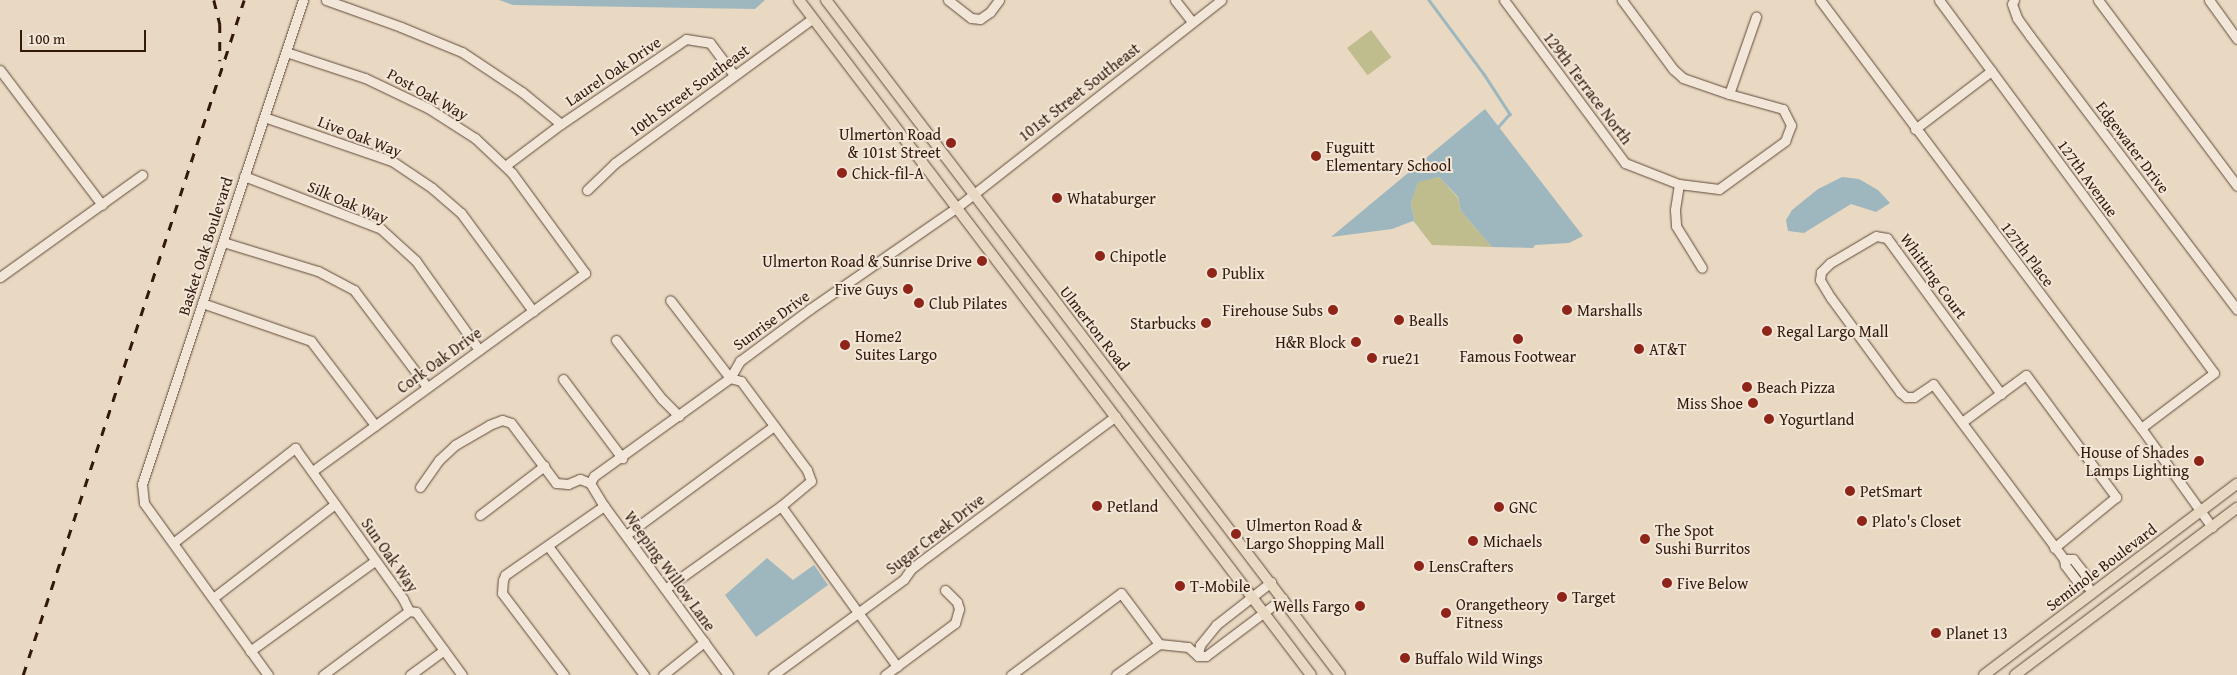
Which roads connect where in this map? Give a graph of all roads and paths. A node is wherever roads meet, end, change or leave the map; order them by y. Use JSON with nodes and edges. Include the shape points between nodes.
{"nodes":[{"id":1,"x":303,"y":0,"type":"edge"},
{"id":2,"x":326,"y":0,"type":"edge"},
{"id":3,"x":799,"y":0,"type":"edge"},
{"id":4,"x":826,"y":0,"type":"edge"},
{"id":5,"x":948,"y":0,"type":"edge"},
{"id":6,"x":998,"y":0,"type":"edge"},
{"id":7,"x":1175,"y":0,"type":"edge"},
{"id":8,"x":1221,"y":0,"type":"edge"},
{"id":9,"x":1504,"y":0,"type":"edge"},
{"id":10,"x":1622,"y":0,"type":"edge"},
{"id":11,"x":1820,"y":0,"type":"edge"},
{"id":12,"x":1939,"y":0,"type":"edge"},
{"id":13,"x":2014,"y":0,"type":"edge"},
{"id":14,"x":2098,"y":0,"type":"edge"},
{"id":15,"x":2208,"y":0,"type":"edge"},
{"id":16,"x":1756,"y":17,"type":"dead end"},
{"id":17,"x":813,"y":18,"type":"junction"},
{"id":18,"x":1192,"y":22,"type":"junction"},
{"id":19,"x":2237,"y":39,"type":"edge"},
{"id":20,"x":286,"y":52,"type":"junction"},
{"id":21,"x":0,"y":70,"type":"edge"},
{"id":22,"x":1991,"y":71,"type":"junction"},
{"id":23,"x":734,"y":75,"type":"junction"},
{"id":24,"x":1729,"y":94,"type":"junction"},
{"id":25,"x":264,"y":117,"type":"junction"},
{"id":26,"x":561,"y":124,"type":"junction"},
{"id":27,"x":1914,"y":128,"type":"junction"},
{"id":28,"x":505,"y":166,"type":"junction"},
{"id":29,"x":142,"y":175,"type":"dead end"},
{"id":30,"x":244,"y":176,"type":"junction"},
{"id":31,"x":1678,"y":184,"type":"junction"},
{"id":32,"x":2237,"y":186,"type":"edge"},
{"id":33,"x":587,"y":190,"type":"dead end"},
{"id":34,"x":974,"y":194,"type":"junction"},
{"id":35,"x":102,"y":205,"type":"junction"},
{"id":36,"x":956,"y":208,"type":"junction"},
{"id":37,"x":222,"y":242,"type":"junction"},
{"id":38,"x":1702,"y":268,"type":"dead end"},
{"id":39,"x":585,"y":273,"type":"joint"},
{"id":40,"x":0,"y":277,"type":"edge"},
{"id":41,"x":670,"y":300,"type":"dead end"},
{"id":42,"x":202,"y":303,"type":"junction"},
{"id":43,"x":2237,"y":310,"type":"edge"},
{"id":44,"x":533,"y":311,"type":"junction"},
{"id":45,"x":616,"y":340,"type":"dead end"},
{"id":46,"x":479,"y":350,"type":"junction"},
{"id":47,"x":730,"y":378,"type":"junction"},
{"id":48,"x":563,"y":379,"type":"dead end"},
{"id":49,"x":427,"y":387,"type":"junction"},
{"id":50,"x":2001,"y":394,"type":"junction"},
{"id":51,"x":679,"y":416,"type":"junction"},
{"id":52,"x":1116,"y":416,"type":"junction"},
{"id":53,"x":1962,"y":422,"type":"junction"},
{"id":54,"x":374,"y":425,"type":"junction"},
{"id":55,"x":774,"y":426,"type":"junction"},
{"id":56,"x":2141,"y":428,"type":"junction"},
{"id":57,"x":622,"y":458,"type":"junction"},
{"id":58,"x":544,"y":466,"type":"junction"},
{"id":59,"x":312,"y":471,"type":"junction"},
{"id":60,"x":590,"y":483,"type":"junction"},
{"id":61,"x":2237,"y":484,"type":"edge"},
{"id":62,"x":420,"y":487,"type":"dead end"},
{"id":63,"x":335,"y":504,"type":"junction"},
{"id":64,"x":604,"y":506,"type":"junction"},
{"id":65,"x":781,"y":506,"type":"junction"},
{"id":66,"x":2237,"y":508,"type":"edge"},
{"id":67,"x":2200,"y":511,"type":"junction"},
{"id":68,"x":480,"y":515,"type":"dead end"},
{"id":69,"x":2212,"y":527,"type":"junction"},
{"id":70,"x":626,"y":535,"type":"junction"},
{"id":71,"x":172,"y":543,"type":"junction"},
{"id":72,"x":548,"y":546,"type":"junction"},
{"id":73,"x":2054,"y":548,"type":"junction"},
{"id":74,"x":2064,"y":559,"type":"junction"},
{"id":75,"x":376,"y":561,"type":"junction"},
{"id":76,"x":2076,"y":563,"type":"junction"},
{"id":77,"x":2068,"y":570,"type":"junction"},
{"id":78,"x":1271,"y":582,"type":"junction"},
{"id":79,"x":2089,"y":588,"type":"junction"},
{"id":80,"x":665,"y":589,"type":"junction"},
{"id":81,"x":946,"y":590,"type":"dead end"},
{"id":82,"x":1252,"y":595,"type":"junction"},
{"id":83,"x":213,"y":598,"type":"junction"},
{"id":84,"x":1283,"y":598,"type":"junction"},
{"id":85,"x":409,"y":610,"type":"junction"},
{"id":86,"x":1264,"y":611,"type":"junction"},
{"id":87,"x":858,"y":612,"type":"junction"},
{"id":88,"x":704,"y":642,"type":"junction"},
{"id":89,"x":1159,"y":644,"type":"junction"},
{"id":90,"x":444,"y":650,"type":"junction"},
{"id":91,"x":250,"y":651,"type":"junction"},
{"id":92,"x":1198,"y":656,"type":"junction"},
{"id":93,"x":897,"y":666,"type":"junction"},
{"id":94,"x":268,"y":675,"type":"edge"},
{"id":95,"x":322,"y":675,"type":"edge"},
{"id":96,"x":410,"y":675,"type":"edge"},
{"id":97,"x":462,"y":675,"type":"edge"},
{"id":98,"x":564,"y":675,"type":"edge"},
{"id":99,"x":644,"y":675,"type":"edge"},
{"id":100,"x":663,"y":675,"type":"edge"},
{"id":101,"x":728,"y":675,"type":"edge"},
{"id":102,"x":773,"y":675,"type":"edge"},
{"id":103,"x":885,"y":675,"type":"edge"},
{"id":104,"x":1011,"y":675,"type":"edge"},
{"id":105,"x":1116,"y":675,"type":"edge"},
{"id":106,"x":1311,"y":675,"type":"edge"},
{"id":107,"x":1340,"y":675,"type":"edge"},
{"id":108,"x":1984,"y":675,"type":"edge"},
{"id":109,"x":2015,"y":675,"type":"edge"}],
"edges":[{"from":1,"to":20,"type":"street","name":"Basket Oak Boulevard"},
{"from":2,"to":26,"type":"street","via":[[462,52],[522,92]]},
{"from":3,"to":17,"type":"main road"},
{"from":4,"to":34,"type":"main road","name":"Ulmerton Road"},
{"from":5,"to":6,"type":"street","via":[[970,18],[980,19]]},
{"from":7,"to":18,"type":"street"},
{"from":8,"to":18,"type":"street","name":"101st Street Southeast"},
{"from":9,"to":31,"type":"street","name":"129th Terrace North","via":[[1625,164]]},
{"from":10,"to":24,"type":"street","via":[[1683,78]]},
{"from":11,"to":27,"type":"street","name":"127th Place"},
{"from":12,"to":22,"type":"street","name":"127th Avenue"},
{"from":13,"to":43,"type":"street","name":"Edgewater Drive","via":[[2015,11],[2030,36]]},
{"from":14,"to":32,"type":"street"},
{"from":15,"to":19,"type":"street"},
{"from":16,"to":24,"type":"street"},
{"from":17,"to":23,"type":"street","name":"10th Street Southeast"},
{"from":17,"to":36,"type":"main road"},
{"from":18,"to":34,"type":"street","name":"101st Street Southeast"},
{"from":20,"to":25,"type":"street","name":"Basket Oak Boulevard"},
{"from":20,"to":28,"type":"street","name":"Post Oak Way","via":[[365,78],[428,108],[474,138]]},
{"from":21,"to":35,"type":"street"},
{"from":22,"to":27,"type":"street"},
{"from":22,"to":56,"type":"street","name":"127th Avenue","via":[[2214,373]]},
{"from":23,"to":26,"type":"street","name":"Laurel Oak Drive","via":[[710,43],[686,39]]},
{"from":23,"to":33,"type":"street","name":"10th Street Southeast","via":[[615,163]]},
{"from":24,"to":31,"type":"street","name":"129th Terrace North","via":[[1783,109],[1791,125],[1785,141],[1719,189]]},
{"from":25,"to":30,"type":"street","name":"Basket Oak Boulevard"},
{"from":25,"to":44,"type":"street","name":"Live Oak Way","via":[[392,161],[432,188],[461,213]]},
{"from":26,"to":28,"type":"street","name":"Laurel Oak Drive"},
{"from":27,"to":56,"type":"street","name":"127th Place"},
{"from":28,"to":39,"type":"street","name":"Post Oak Way"},
{"from":29,"to":35,"type":"street"},
{"from":30,"to":37,"type":"street","name":"Basket Oak Boulevard"},
{"from":30,"to":46,"type":"street","name":"Silk Oak Way","via":[[381,230],[416,261]]},
{"from":31,"to":38,"type":"street","via":[[1676,226]]},
{"from":34,"to":36,"type":"street","name":"101st Street Southeast"},
{"from":34,"to":78,"type":"main road","name":"Ulmerton Road"},
{"from":35,"to":40,"type":"street"},
{"from":36,"to":47,"type":"street","name":"Sunrise Drive","via":[[740,361]]},
{"from":36,"to":52,"type":"main road"},
{"from":37,"to":42,"type":"street","name":"Basket Oak Boulevard"},
{"from":37,"to":49,"type":"street","via":[[318,271],[354,290]]},
{"from":39,"to":44,"type":"street","name":"Cork Oak Drive"},
{"from":41,"to":47,"type":"street"},
{"from":42,"to":54,"type":"street","via":[[312,341]]},
{"from":42,"to":71,"type":"street","name":"Basket Oak Boulevard","via":[[142,484],[144,503]]},
{"from":44,"to":46,"type":"street","name":"Cork Oak Drive"},
{"from":45,"to":51,"type":"street"},
{"from":46,"to":49,"type":"street","name":"Cork Oak Drive"},
{"from":47,"to":51,"type":"street","name":"Sunrise Drive"},
{"from":47,"to":55,"type":"street","via":[[741,382]]},
{"from":48,"to":57,"type":"street"},
{"from":49,"to":54,"type":"street","name":"Cork Oak Drive"},
{"from":50,"to":53,"type":"street"},
{"from":50,"to":53,"type":"street","name":"Whitting Court","via":[[1887,238],[1876,236],[1830,264],[1821,272],[1820,280],[1900,392],[1906,397],[1914,397],[1934,384]]},
{"from":50,"to":73,"type":"street","via":[[2026,375],[2116,497]]},
{"from":51,"to":57,"type":"street","name":"Sunrise Drive"},
{"from":52,"to":82,"type":"main road"},
{"from":52,"to":87,"type":"street","name":"Sugar Creek Drive"},
{"from":53,"to":73,"type":"street","name":"Whitting Court"},
{"from":54,"to":59,"type":"street","name":"Cork Oak Drive"},
{"from":55,"to":65,"type":"street","via":[[807,470],[811,481]]},
{"from":55,"to":70,"type":"street"},
{"from":56,"to":67,"type":"street","name":"127th Place"},
{"from":57,"to":60,"type":"street","name":"Sunrise Drive","via":[[594,476]]},
{"from":58,"to":60,"type":"street","via":[[556,483],[580,480]]},
{"from":58,"to":62,"type":"street","via":[[511,423],[502,420],[455,446],[439,460]]},
{"from":58,"to":68,"type":"street"},
{"from":59,"to":63,"type":"street","name":"Sun Oak Way"},
{"from":59,"to":71,"type":"street","name":"Sun Oak Way","via":[[296,448]]},
{"from":60,"to":64,"type":"street","name":"Weeping Willow Lane"},
{"from":61,"to":67,"type":"main road","name":"Seminole Boulevard"},
{"from":63,"to":75,"type":"street","name":"Sun Oak Way"},
{"from":63,"to":83,"type":"street"},
{"from":64,"to":70,"type":"street","name":"Weeping Willow Lane"},
{"from":64,"to":72,"type":"street"},
{"from":65,"to":80,"type":"street"},
{"from":65,"to":87,"type":"street"},
{"from":66,"to":69,"type":"main road"},
{"from":67,"to":69,"type":"street","name":"127th Place"},
{"from":67,"to":79,"type":"main road","name":"Seminole Boulevard"},
{"from":69,"to":109,"type":"main road"},
{"from":70,"to":80,"type":"street","name":"Weeping Willow Lane"},
{"from":71,"to":83,"type":"street"},
{"from":72,"to":98,"type":"street","via":[[505,575],[502,593]]},
{"from":72,"to":99,"type":"street"},
{"from":73,"to":74,"type":"street","name":"Whitting Court"},
{"from":74,"to":76,"type":"street","name":"Whitting Court","via":[[2072,559]]},
{"from":74,"to":77,"type":"street","name":"Whitting Court"},
{"from":75,"to":85,"type":"street","name":"Sun Oak Way"},
{"from":75,"to":91,"type":"street"},
{"from":76,"to":77,"type":"street"},
{"from":76,"to":79,"type":"street","via":[[2087,577]]},
{"from":77,"to":79,"type":"street","via":[[2080,585]]},
{"from":78,"to":82,"type":"street"},
{"from":78,"to":84,"type":"main road","name":"Ulmerton Road"},
{"from":79,"to":108,"type":"main road","name":"Seminole Boulevard"},
{"from":80,"to":88,"type":"street","name":"Weeping Willow Lane"},
{"from":81,"to":93,"type":"street","via":[[959,609],[955,623]]},
{"from":82,"to":86,"type":"main road"},
{"from":82,"to":92,"type":"street","via":[[1216,625],[1200,645]]},
{"from":83,"to":91,"type":"street"},
{"from":84,"to":86,"type":"street"},
{"from":84,"to":107,"type":"main road","name":"Ulmerton Road"},
{"from":85,"to":90,"type":"street","name":"Sun Oak Way","via":[[416,612]]},
{"from":85,"to":95,"type":"street"},
{"from":86,"to":92,"type":"street","via":[[1206,656]]},
{"from":86,"to":106,"type":"main road"},
{"from":87,"to":93,"type":"street"},
{"from":87,"to":102,"type":"street","name":"Sugar Creek Drive"},
{"from":88,"to":100,"type":"street"},
{"from":88,"to":101,"type":"street","name":"Weeping Willow Lane"},
{"from":89,"to":92,"type":"street","via":[[1188,648]]},
{"from":89,"to":104,"type":"street","via":[[1121,593]]},
{"from":89,"to":105,"type":"street"},
{"from":90,"to":96,"type":"street"},
{"from":90,"to":97,"type":"street","name":"Sun Oak Way"},
{"from":91,"to":94,"type":"street"},
{"from":93,"to":103,"type":"street"}]}
